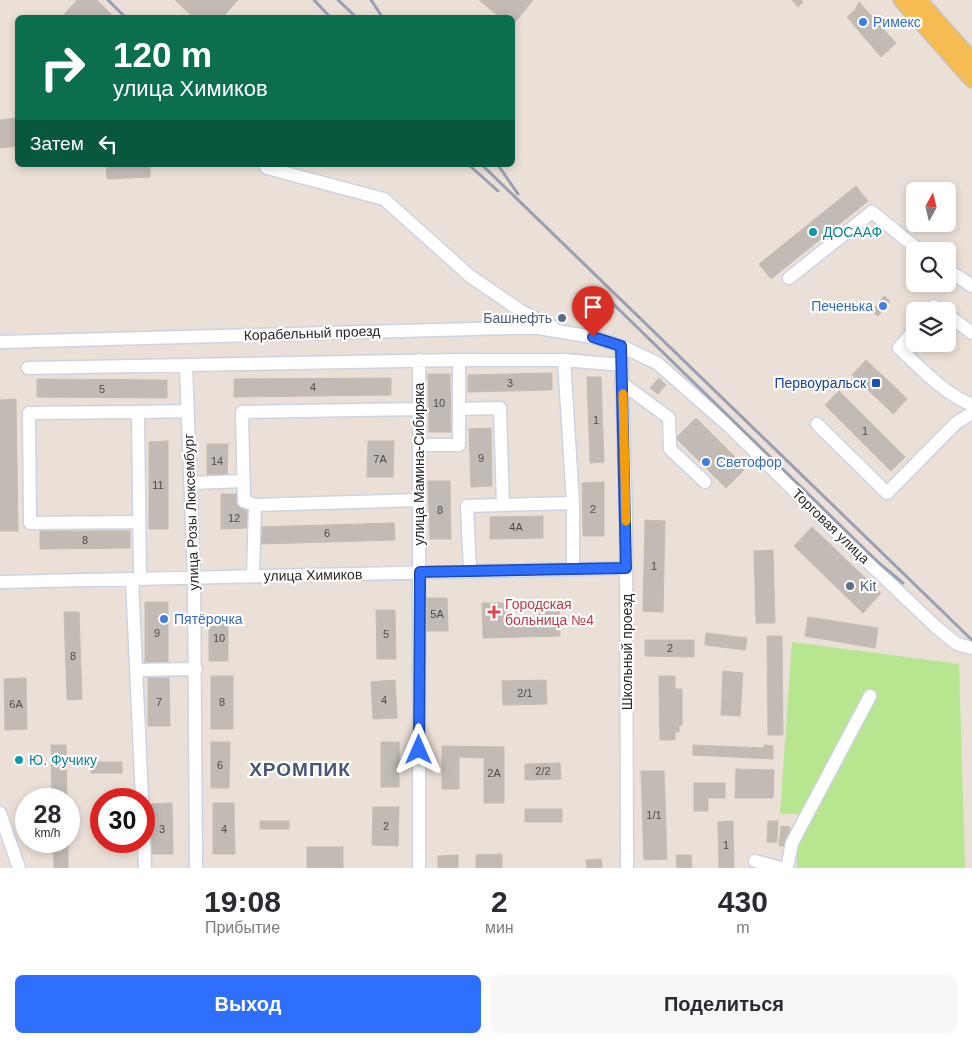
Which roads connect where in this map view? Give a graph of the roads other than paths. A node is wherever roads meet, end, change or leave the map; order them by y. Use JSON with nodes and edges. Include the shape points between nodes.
{"nodes":[{"id":1,"x":902,"y":0,"type":"edge"},
{"id":2,"x":918,"y":0,"type":"edge"},
{"id":3,"x":972,"y":61,"type":"edge"},
{"id":4,"x":972,"y":79,"type":"edge"},
{"id":5,"x":265,"y":167,"type":"edge"},
{"id":6,"x":909,"y":242,"type":"edge"},
{"id":7,"x":956,"y":275,"type":"edge"},
{"id":8,"x":788,"y":278,"type":"dead end"},
{"id":9,"x":972,"y":286,"type":"edge"},
{"id":10,"x":956,"y":321,"type":"edge"},
{"id":11,"x":562,"y":331,"type":"junction"},
{"id":12,"x":972,"y":333,"type":"edge"},
{"id":13,"x":906,"y":340,"type":"edge"},
{"id":14,"x":0,"y":342,"type":"edge"},
{"id":15,"x":621,"y":346,"type":"junction"},
{"id":16,"x":419,"y":360,"type":"junction"},
{"id":17,"x":459,"y":360,"type":"junction"},
{"id":18,"x":564,"y":360,"type":"junction"},
{"id":19,"x":622,"y":365,"type":"junction"},
{"id":20,"x":186,"y":366,"type":"junction"},
{"id":21,"x":28,"y":368,"type":"dead end"},
{"id":22,"x":623,"y":384,"type":"junction"},
{"id":23,"x":972,"y":405,"type":"edge"},
{"id":24,"x":419,"y":409,"type":"junction"},
{"id":25,"x":459,"y":409,"type":"junction"},
{"id":26,"x":188,"y":411,"type":"junction"},
{"id":27,"x":138,"y":412,"type":"junction"},
{"id":28,"x":972,"y":413,"type":"edge"},
{"id":29,"x":817,"y":424,"type":"dead end"},
{"id":30,"x":419,"y":445,"type":"junction"},
{"id":31,"x":244,"y":481,"type":"junction"},
{"id":32,"x":705,"y":482,"type":"dead end"},
{"id":33,"x":191,"y":483,"type":"junction"},
{"id":34,"x":419,"y":500,"type":"junction"},
{"id":35,"x":573,"y":503,"type":"junction"},
{"id":36,"x":255,"y":505,"type":"junction"},
{"id":37,"x":503,"y":505,"type":"junction"},
{"id":38,"x":139,"y":522,"type":"junction"},
{"id":39,"x":626,"y":568,"type":"junction"},
{"id":40,"x":573,"y":569,"type":"junction"},
{"id":41,"x":470,"y":571,"type":"junction"},
{"id":42,"x":420,"y":572,"type":"junction"},
{"id":43,"x":253,"y":576,"type":"junction"},
{"id":44,"x":194,"y":578,"type":"junction"},
{"id":45,"x":136,"y":579,"type":"junction"},
{"id":46,"x":0,"y":582,"type":"edge"},
{"id":47,"x":972,"y":648,"type":"edge"},
{"id":48,"x":196,"y":669,"type":"junction"},
{"id":49,"x":136,"y":670,"type":"junction"},
{"id":50,"x":870,"y":696,"type":"dead end"},
{"id":51,"x":141,"y":788,"type":"edge"},
{"id":52,"x":0,"y":813,"type":"edge"},
{"id":53,"x":3,"y":826,"type":"edge"},
{"id":54,"x":144,"y":853,"type":"edge"},
{"id":55,"x":755,"y":861,"type":"dead end"},
{"id":56,"x":19,"y":868,"type":"edge"},
{"id":57,"x":145,"y":868,"type":"edge"},
{"id":58,"x":196,"y":868,"type":"edge"},
{"id":59,"x":419,"y":868,"type":"edge"},
{"id":60,"x":628,"y":868,"type":"edge"},
{"id":61,"x":781,"y":868,"type":"edge"},
{"id":62,"x":787,"y":868,"type":"edge"}],
"edges":[{"from":1,"to":4,"type":"main road"},
{"from":2,"to":3,"type":"main road"},
{"from":5,"to":11,"type":"street","via":[[384,199],[470,276],[521,311]]},
{"from":6,"to":8,"type":"street","via":[[872,212]]},
{"from":7,"to":9,"type":"street"},
{"from":10,"to":12,"type":"street"},
{"from":11,"to":14,"type":"street","name":"Корабельный проезд","via":[[538,328],[414,330]]},
{"from":11,"to":15,"type":"street","name":"Корабельный проезд"},
{"from":13,"to":23,"type":"street","via":[[899,348],[937,384],[958,400]]},
{"from":15,"to":19,"type":"street","name":"Школьный проезд"},
{"from":15,"to":47,"type":"street","name":"Торговая улица","via":[[641,354],[671,374],[936,627],[957,644]]},
{"from":16,"to":17,"type":"street"},
{"from":16,"to":20,"type":"street"},
{"from":16,"to":24,"type":"street","name":"улица Мамина-Сибиряка"},
{"from":17,"to":18,"type":"street"},
{"from":17,"to":25,"type":"street"},
{"from":18,"to":19,"type":"street"},
{"from":18,"to":35,"type":"street"},
{"from":19,"to":22,"type":"street","name":"Школьный проезд"},
{"from":20,"to":21,"type":"street"},
{"from":20,"to":26,"type":"street","name":"улица Розы Люксембург"},
{"from":22,"to":32,"type":"street","via":[[669,418],[670,449]]},
{"from":22,"to":39,"type":"street","name":"Школьный проезд"},
{"from":24,"to":30,"type":"street","name":"улица Мамина-Сибиряка"},
{"from":24,"to":31,"type":"street","via":[[242,412]]},
{"from":25,"to":30,"type":"street","via":[[459,445]]},
{"from":25,"to":37,"type":"street","via":[[500,408]]},
{"from":26,"to":27,"type":"street"},
{"from":26,"to":33,"type":"street","name":"улица Розы Люксембург"},
{"from":27,"to":38,"type":"street"},
{"from":27,"to":38,"type":"street","via":[[29,412],[30,523]]},
{"from":28,"to":29,"type":"street","via":[[956,423],[886,493]]},
{"from":30,"to":34,"type":"street","name":"улица Мамина-Сибиряка"},
{"from":31,"to":33,"type":"street"},
{"from":31,"to":36,"type":"street","via":[[244,501]]},
{"from":33,"to":44,"type":"street","name":"улица Розы Люксембург"},
{"from":34,"to":36,"type":"street"},
{"from":34,"to":42,"type":"street","name":"улица Мамина-Сибиряка"},
{"from":35,"to":37,"type":"street"},
{"from":35,"to":40,"type":"street"},
{"from":36,"to":43,"type":"street"},
{"from":37,"to":41,"type":"street","via":[[467,506]]},
{"from":38,"to":45,"type":"street"},
{"from":39,"to":40,"type":"street","name":"улица Химиков"},
{"from":39,"to":60,"type":"street","name":"Школьный проезд"},
{"from":40,"to":41,"type":"street","name":"улица Химиков"},
{"from":41,"to":42,"type":"street","name":"улица Химиков"},
{"from":42,"to":43,"type":"street","name":"улица Химиков"},
{"from":42,"to":59,"type":"street","name":"улица Мамина-Сибиряка"},
{"from":43,"to":44,"type":"street","name":"улица Химиков"},
{"from":44,"to":45,"type":"street","name":"улица Химиков"},
{"from":44,"to":48,"type":"street","name":"улица Розы Люксембург"},
{"from":45,"to":46,"type":"street","name":"улица Химиков"},
{"from":45,"to":49,"type":"street"},
{"from":48,"to":49,"type":"street"},
{"from":48,"to":58,"type":"street","name":"улица Розы Люксембург"},
{"from":49,"to":51,"type":"street"},
{"from":50,"to":62,"type":"street","via":[[792,844]]},
{"from":52,"to":53,"type":"street"},
{"from":53,"to":56,"type":"street"},
{"from":54,"to":57,"type":"street"},
{"from":55,"to":61,"type":"street"}]}
